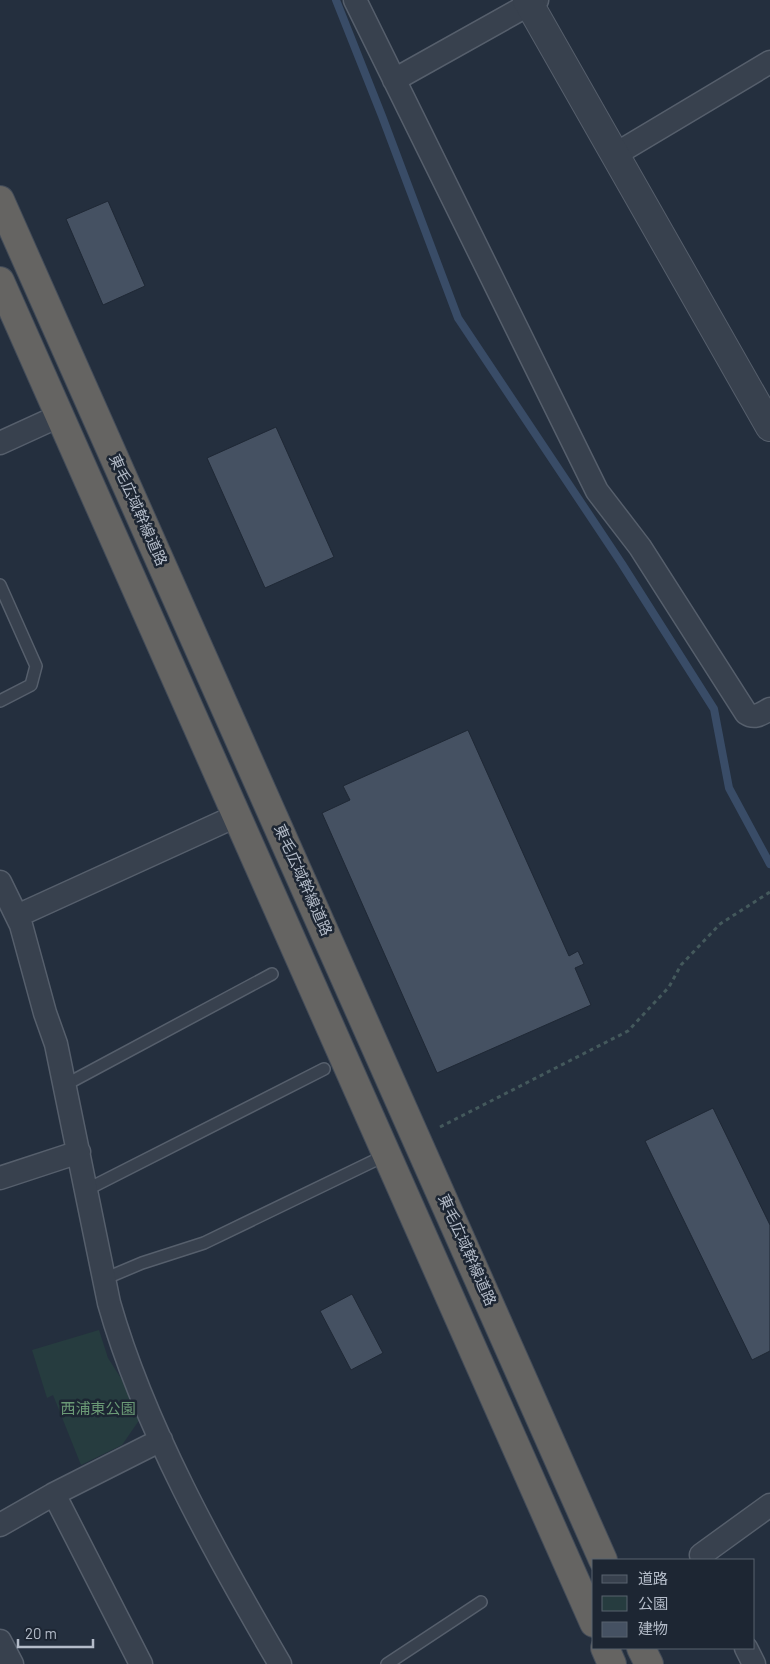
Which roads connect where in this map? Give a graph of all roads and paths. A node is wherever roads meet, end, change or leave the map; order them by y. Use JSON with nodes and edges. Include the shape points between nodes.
{"nodes":[{"id":1,"x":355,"y":0,"type":"edge"},
{"id":2,"x":531,"y":2,"type":"edge"},
{"id":3,"x":767,"y":71,"type":"edge"},
{"id":4,"x":394,"y":80,"type":"junction"},
{"id":5,"x":616,"y":154,"type":"junction"},
{"id":6,"x":0,"y":200,"type":"edge"},
{"id":7,"x":0,"y":281,"type":"edge"},
{"id":8,"x":59,"y":416,"type":"junction"},
{"id":9,"x":770,"y":427,"type":"edge"},
{"id":10,"x":0,"y":443,"type":"edge"},
{"id":11,"x":0,"y":585,"type":"edge"},
{"id":12,"x":0,"y":701,"type":"edge"},
{"id":13,"x":770,"y":708,"type":"edge"},
{"id":14,"x":236,"y":816,"type":"junction"},
{"id":15,"x":0,"y":882,"type":"edge"},
{"id":16,"x":770,"y":892,"type":"edge"},
{"id":17,"x":17,"y":916,"type":"junction"},
{"id":18,"x":272,"y":974,"type":"dead end"},
{"id":19,"x":324,"y":1069,"type":"dead end"},
{"id":20,"x":65,"y":1085,"type":"junction"},
{"id":21,"x":418,"y":1138,"type":"junction"},
{"id":22,"x":79,"y":1152,"type":"junction"},
{"id":23,"x":386,"y":1155,"type":"junction"},
{"id":24,"x":0,"y":1178,"type":"edge"},
{"id":25,"x":86,"y":1190,"type":"junction"},
{"id":26,"x":104,"y":1279,"type":"junction"},
{"id":27,"x":161,"y":1440,"type":"junction"},
{"id":28,"x":54,"y":1494,"type":"junction"},
{"id":29,"x":770,"y":1505,"type":"edge"},
{"id":30,"x":0,"y":1525,"type":"edge"},
{"id":31,"x":603,"y":1559,"type":"edge"},
{"id":32,"x":702,"y":1559,"type":"edge"},
{"id":33,"x":481,"y":1602,"type":"dead end"},
{"id":34,"x":592,"y":1618,"type":"edge"},
{"id":35,"x":0,"y":1641,"type":"edge"},
{"id":36,"x":605,"y":1649,"type":"edge"},
{"id":37,"x":641,"y":1649,"type":"edge"},
{"id":38,"x":746,"y":1649,"type":"edge"},
{"id":39,"x":12,"y":1664,"type":"edge"},
{"id":40,"x":141,"y":1664,"type":"edge"},
{"id":41,"x":280,"y":1664,"type":"edge"},
{"id":42,"x":387,"y":1664,"type":"edge"},
{"id":43,"x":612,"y":1664,"type":"edge"},
{"id":44,"x":648,"y":1664,"type":"edge"},
{"id":45,"x":754,"y":1664,"type":"edge"}],
"edges":[{"from":1,"to":4,"type":"street"},
{"from":2,"to":4,"type":"street"},
{"from":2,"to":5,"type":"street"},
{"from":3,"to":5,"type":"street"},
{"from":4,"to":13,"type":"street","via":[[597,491],[640,547],[746,713],[757,716]]},
{"from":5,"to":9,"type":"street"},
{"from":6,"to":21,"type":"highway","name":"東毛広域幹線道路"},
{"from":7,"to":8,"type":"highway"},
{"from":8,"to":10,"type":"street"},
{"from":8,"to":14,"type":"highway"},
{"from":11,"to":12,"type":"lane","via":[[36,666],[31,685]]},
{"from":14,"to":17,"type":"street"},
{"from":14,"to":23,"type":"highway"},
{"from":15,"to":17,"type":"street"},
{"from":16,"to":21,"type":"path","via":[[720,924],[628,1031]]},
{"from":17,"to":20,"type":"street"},
{"from":18,"to":20,"type":"lane"},
{"from":19,"to":25,"type":"lane"},
{"from":20,"to":22,"type":"street"},
{"from":21,"to":31,"type":"highway","name":"東毛広域幹線道路"},
{"from":22,"to":24,"type":"street"},
{"from":22,"to":25,"type":"street"},
{"from":23,"to":26,"type":"lane","via":[[204,1243]]},
{"from":23,"to":34,"type":"highway"},
{"from":25,"to":26,"type":"street"},
{"from":26,"to":27,"type":"street","via":[[119,1338]]},
{"from":27,"to":28,"type":"street"},
{"from":27,"to":41,"type":"street","via":[[229,1578]]},
{"from":28,"to":30,"type":"street"},
{"from":28,"to":40,"type":"street"},
{"from":29,"to":32,"type":"street","via":[[700,1555]]},
{"from":33,"to":42,"type":"lane"},
{"from":35,"to":39,"type":"street"},
{"from":36,"to":43,"type":"highway"},
{"from":37,"to":44,"type":"highway"},
{"from":38,"to":45,"type":"street"}]}
